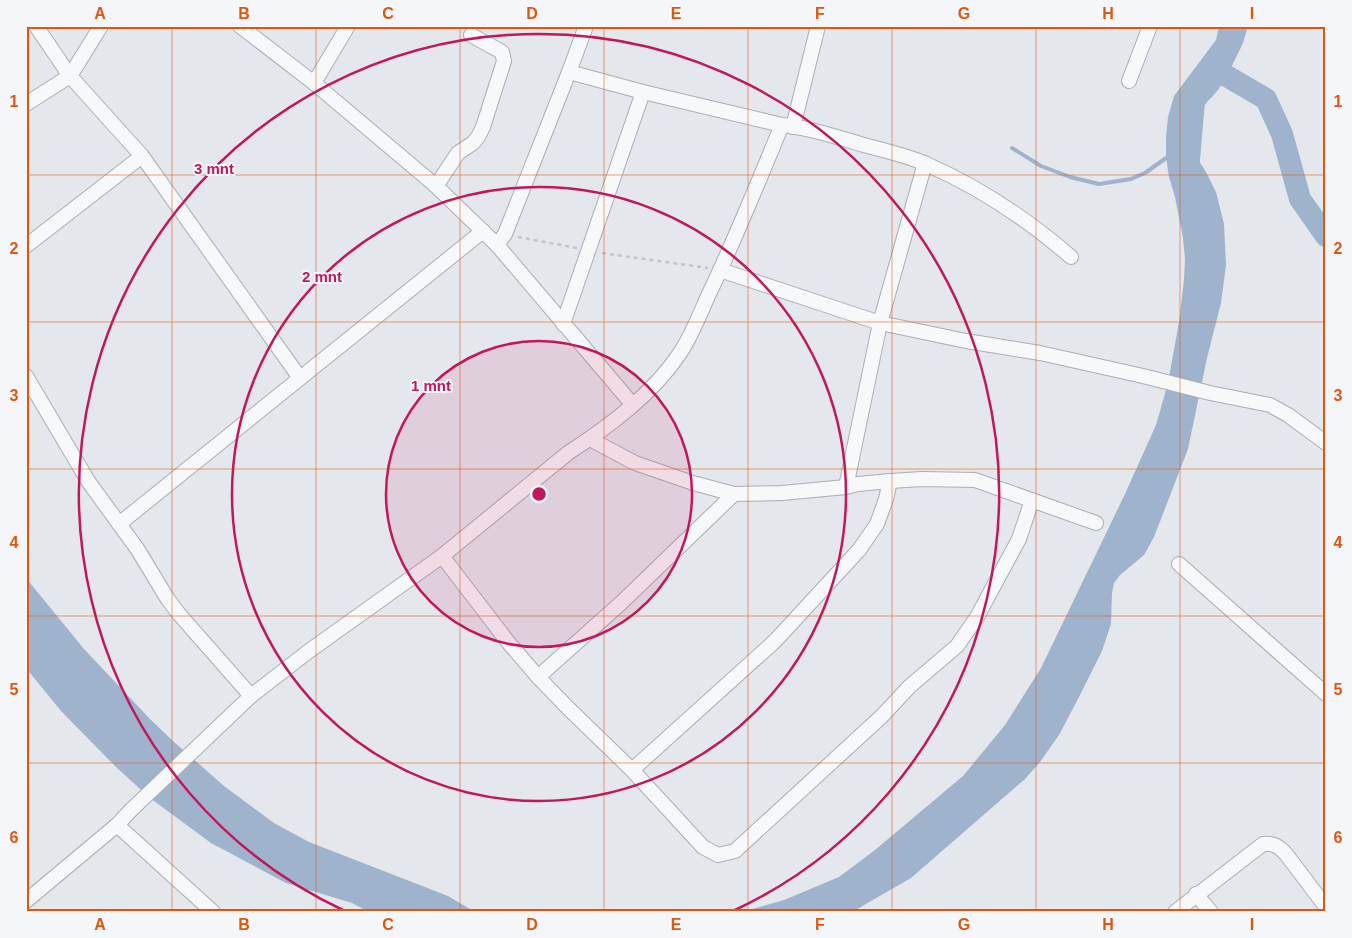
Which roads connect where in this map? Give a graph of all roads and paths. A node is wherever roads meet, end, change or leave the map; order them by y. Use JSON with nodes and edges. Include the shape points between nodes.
{"nodes":[{"id":1,"x":36,"y":26,"type":"edge"},
{"id":2,"x":101,"y":26,"type":"edge"},
{"id":3,"x":240,"y":26,"type":"edge"},
{"id":4,"x":348,"y":26,"type":"edge"},
{"id":5,"x":586,"y":26,"type":"edge"},
{"id":6,"x":818,"y":26,"type":"edge"},
{"id":7,"x":1150,"y":26,"type":"edge"},
{"id":8,"x":471,"y":35,"type":"dead end"},
{"id":9,"x":569,"y":72,"type":"junction"},
{"id":10,"x":70,"y":76,"type":"junction"},
{"id":11,"x":1129,"y":81,"type":"dead end"},
{"id":12,"x":314,"y":83,"type":"junction"},
{"id":13,"x":643,"y":92,"type":"junction"},
{"id":14,"x":26,"y":104,"type":"edge"},
{"id":15,"x":788,"y":126,"type":"junction"},
{"id":16,"x":142,"y":156,"type":"junction"},
{"id":17,"x":925,"y":163,"type":"junction"},
{"id":18,"x":436,"y":186,"type":"junction"},
{"id":19,"x":483,"y":231,"type":"junction"},
{"id":20,"x":500,"y":239,"type":"junction"},
{"id":21,"x":26,"y":246,"type":"edge"},
{"id":22,"x":589,"y":251,"type":"junction"},
{"id":23,"x":1071,"y":257,"type":"dead end"},
{"id":24,"x":720,"y":270,"type":"junction"},
{"id":25,"x":880,"y":323,"type":"junction"},
{"id":26,"x":563,"y":324,"type":"junction"},
{"id":27,"x":26,"y":376,"type":"edge"},
{"id":28,"x":300,"y":378,"type":"junction"},
{"id":29,"x":633,"y":405,"type":"junction"},
{"id":30,"x":590,"y":439,"type":"junction"},
{"id":31,"x":1326,"y":444,"type":"edge"},
{"id":32,"x":890,"y":481,"type":"junction"},
{"id":33,"x":846,"y":487,"type":"junction"},
{"id":34,"x":734,"y":494,"type":"junction"},
{"id":35,"x":1032,"y":500,"type":"junction"},
{"id":36,"x":1096,"y":523,"type":"dead end"},
{"id":37,"x":119,"y":524,"type":"junction"},
{"id":38,"x":442,"y":556,"type":"junction"},
{"id":39,"x":1179,"y":564,"type":"dead end"},
{"id":40,"x":538,"y":677,"type":"junction"},
{"id":41,"x":1326,"y":694,"type":"edge"},
{"id":42,"x":251,"y":696,"type":"junction"},
{"id":43,"x":632,"y":770,"type":"junction"},
{"id":44,"x":117,"y":825,"type":"junction"},
{"id":45,"x":1196,"y":894,"type":"junction"},
{"id":46,"x":26,"y":901,"type":"edge"},
{"id":47,"x":1326,"y":907,"type":"edge"},
{"id":48,"x":213,"y":912,"type":"edge"},
{"id":49,"x":1175,"y":912,"type":"edge"},
{"id":50,"x":1211,"y":912,"type":"edge"}],
"edges":[{"from":1,"to":10,"type":"street"},
{"from":2,"to":10,"type":"street"},
{"from":3,"to":12,"type":"street"},
{"from":4,"to":12,"type":"street"},
{"from":5,"to":9,"type":"street"},
{"from":6,"to":15,"type":"street"},
{"from":7,"to":11,"type":"street"},
{"from":8,"to":18,"type":"street","via":[[502,52],[504,61],[478,137],[458,153]]},
{"from":9,"to":13,"type":"street"},
{"from":9,"to":20,"type":"street"},
{"from":10,"to":14,"type":"street"},
{"from":10,"to":16,"type":"street"},
{"from":12,"to":18,"type":"street"},
{"from":13,"to":15,"type":"street"},
{"from":13,"to":22,"type":"street"},
{"from":15,"to":17,"type":"street","via":[[839,137]]},
{"from":15,"to":24,"type":"street"},
{"from":16,"to":21,"type":"street"},
{"from":16,"to":28,"type":"street"},
{"from":17,"to":23,"type":"street","via":[[1003,205]]},
{"from":17,"to":25,"type":"street"},
{"from":18,"to":19,"type":"street"},
{"from":19,"to":20,"type":"street"},
{"from":19,"to":28,"type":"street"},
{"from":20,"to":22,"type":"path"},
{"from":20,"to":26,"type":"street"},
{"from":22,"to":24,"type":"path"},
{"from":22,"to":26,"type":"street"},
{"from":24,"to":25,"type":"street"},
{"from":24,"to":29,"type":"street","via":[[681,352],[666,373]]},
{"from":25,"to":31,"type":"street","via":[[1040,353],[1270,405]]},
{"from":25,"to":33,"type":"street"},
{"from":26,"to":29,"type":"street"},
{"from":27,"to":37,"type":"street","via":[[88,480]]},
{"from":28,"to":37,"type":"street"},
{"from":29,"to":30,"type":"street"},
{"from":30,"to":34,"type":"street","via":[[635,463]]},
{"from":30,"to":38,"type":"street","via":[[568,453]]},
{"from":32,"to":33,"type":"street"},
{"from":32,"to":35,"type":"street","via":[[975,480]]},
{"from":32,"to":43,"type":"street","via":[[877,524],[859,550],[775,641]]},
{"from":33,"to":34,"type":"street"},
{"from":34,"to":40,"type":"street","via":[[621,603]]},
{"from":35,"to":36,"type":"street"},
{"from":35,"to":43,"type":"street","via":[[1020,540],[978,617],[957,646],[735,851],[718,855],[703,847]]},
{"from":37,"to":42,"type":"street","via":[[179,614]]},
{"from":38,"to":40,"type":"street"},
{"from":38,"to":42,"type":"street"},
{"from":39,"to":41,"type":"street"},
{"from":40,"to":43,"type":"street"},
{"from":42,"to":44,"type":"street"},
{"from":44,"to":46,"type":"street"},
{"from":44,"to":48,"type":"street"},
{"from":45,"to":47,"type":"street","via":[[1263,844],[1274,844],[1286,854]]},
{"from":45,"to":49,"type":"street"},
{"from":45,"to":50,"type":"street"}]}
